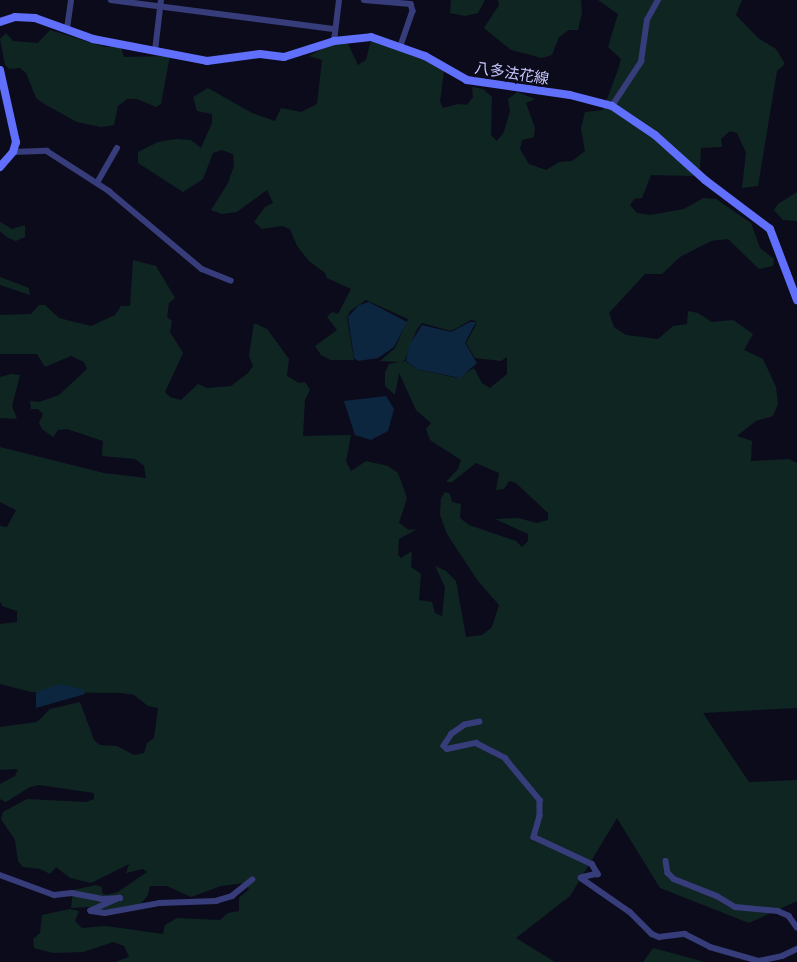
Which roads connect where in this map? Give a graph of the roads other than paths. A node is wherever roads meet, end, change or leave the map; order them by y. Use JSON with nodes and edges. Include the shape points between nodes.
{"nodes":[{"id":1,"x":70,"y":0,"type":"edge"},
{"id":2,"x":111,"y":0,"type":"edge"},
{"id":3,"x":339,"y":0,"type":"edge"},
{"id":4,"x":364,"y":0,"type":"edge"},
{"id":5,"x":658,"y":0,"type":"edge"},
{"id":6,"x":161,"y":3,"type":"edge"},
{"id":7,"x":0,"y":21,"type":"edge"},
{"id":8,"x":67,"y":29,"type":"junction"},
{"id":9,"x":335,"y":29,"type":"junction"},
{"id":10,"x":334,"y":40,"type":"junction"},
{"id":11,"x":401,"y":46,"type":"junction"},
{"id":12,"x":155,"y":51,"type":"junction"},
{"id":13,"x":0,"y":70,"type":"edge"},
{"id":14,"x":612,"y":106,"type":"junction"},
{"id":15,"x":117,"y":148,"type":"dead end"},
{"id":16,"x":13,"y":152,"type":"junction"},
{"id":17,"x":0,"y":167,"type":"edge"},
{"id":18,"x":97,"y":183,"type":"junction"},
{"id":19,"x":231,"y":280,"type":"dead end"},
{"id":20,"x":797,"y":300,"type":"edge"},
{"id":21,"x":480,"y":722,"type":"dead end"},
{"id":22,"x":666,"y":860,"type":"dead end"},
{"id":23,"x":0,"y":875,"type":"edge"},
{"id":24,"x":252,"y":880,"type":"dead end"},
{"id":25,"x":71,"y":889,"type":"dead end"},
{"id":26,"x":60,"y":895,"type":"junction"},
{"id":27,"x":797,"y":927,"type":"edge"},
{"id":28,"x":797,"y":949,"type":"edge"}],
"edges":[{"from":1,"to":8,"type":"street"},
{"from":2,"to":6,"type":"street"},
{"from":3,"to":9,"type":"street"},
{"from":4,"to":11,"type":"street","via":[[411,4],[413,11]]},
{"from":5,"to":14,"type":"street","via":[[647,20],[641,62]]},
{"from":6,"to":9,"type":"street"},
{"from":6,"to":12,"type":"street"},
{"from":7,"to":8,"type":"main road","name":"八多法花線","via":[[15,17],[35,18]]},
{"from":8,"to":12,"type":"main road","name":"八多法花線","via":[[93,40]]},
{"from":9,"to":10,"type":"street"},
{"from":10,"to":11,"type":"main road","name":"八多法花線","via":[[371,37]]},
{"from":10,"to":12,"type":"main road","name":"八多法花線","via":[[284,57],[260,54],[207,61]]},
{"from":11,"to":14,"type":"main road","name":"八多法花線","via":[[466,80],[570,95]]},
{"from":13,"to":16,"type":"main road","via":[[15,133]]},
{"from":14,"to":20,"type":"main road","name":"八多法花線","via":[[655,135],[705,180],[770,229]]},
{"from":15,"to":18,"type":"street"},
{"from":16,"to":17,"type":"main road"},
{"from":16,"to":18,"type":"street","via":[[47,151]]},
{"from":18,"to":19,"type":"street","via":[[202,269]]},
{"from":21,"to":28,"type":"street","via":[[465,725],[452,734],[444,746],[447,749],[476,743],[505,758],[540,800],[540,816],[534,837],[592,864],[598,874],[581,878],[630,912],[652,934],[659,937],[686,934],[710,947],[759,962]]},
{"from":22,"to":27,"type":"street","via":[[668,873],[674,879],[735,907],[778,911],[788,916]]},
{"from":23,"to":26,"type":"street"},
{"from":24,"to":26,"type":"street","via":[[232,896],[216,901],[160,903],[115,912],[91,910],[120,898],[102,899],[72,893]]},
{"from":25,"to":26,"type":"street"}]}
